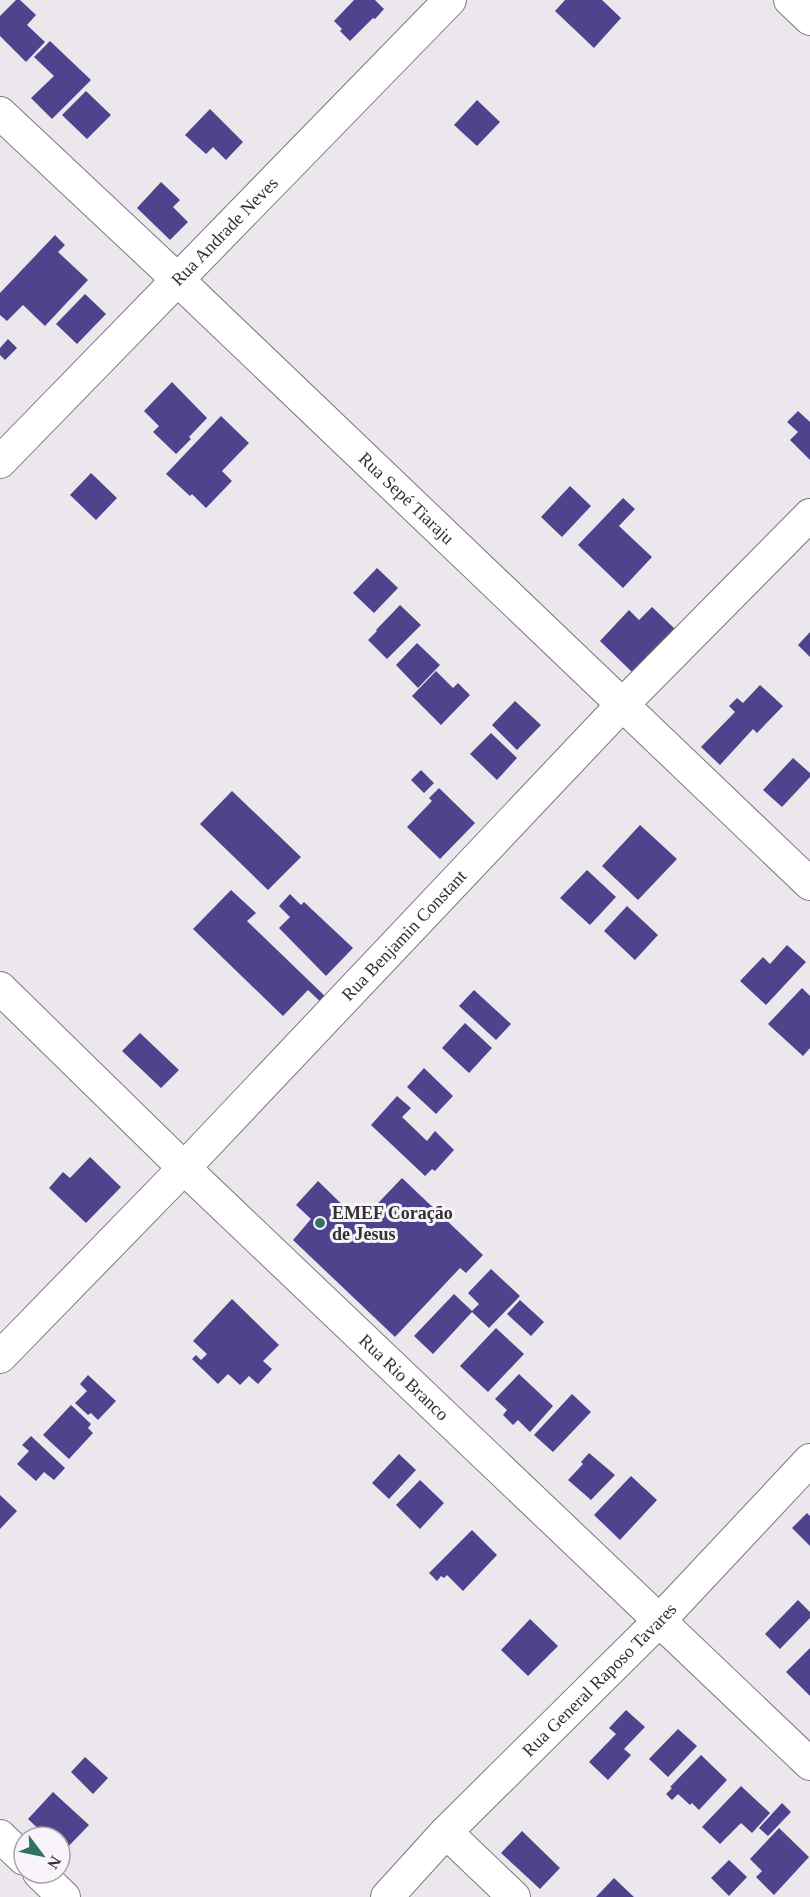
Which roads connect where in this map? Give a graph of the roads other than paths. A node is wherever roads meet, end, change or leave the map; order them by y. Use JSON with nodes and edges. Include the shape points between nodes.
{"nodes":[{"id":1,"x":450,"y":0,"type":"edge"},
{"id":2,"x":790,"y":0,"type":"edge"},
{"id":3,"x":810,"y":20,"type":"edge"},
{"id":4,"x":0,"y":113,"type":"edge"},
{"id":5,"x":178,"y":280,"type":"junction"},
{"id":6,"x":0,"y":462,"type":"edge"},
{"id":7,"x":810,"y":515,"type":"edge"},
{"id":8,"x":622,"y":705,"type":"junction"},
{"id":9,"x":810,"y":884,"type":"edge"},
{"id":10,"x":0,"y":988,"type":"edge"},
{"id":11,"x":184,"y":1168,"type":"junction"},
{"id":12,"x":0,"y":1357,"type":"edge"},
{"id":13,"x":810,"y":1460,"type":"edge"},
{"id":14,"x":659,"y":1621,"type":"junction"},
{"id":15,"x":810,"y":1764,"type":"edge"},
{"id":16,"x":446,"y":1832,"type":"junction"},
{"id":17,"x":0,"y":1836,"type":"edge"},
{"id":18,"x":12,"y":1848,"type":"edge"},
{"id":19,"x":52,"y":1885,"type":"edge"},
{"id":20,"x":64,"y":1897,"type":"edge"},
{"id":21,"x":387,"y":1897,"type":"edge"},
{"id":22,"x":514,"y":1897,"type":"edge"}],
"edges":[{"from":1,"to":5,"type":"street","name":"Rua Andrade Neves"},
{"from":2,"to":3,"type":"street"},
{"from":4,"to":5,"type":"street","name":"Rua Sepé Tiaraju"},
{"from":5,"to":6,"type":"street","name":"Rua Andrade Neves"},
{"from":5,"to":8,"type":"street","name":"Rua Sepé Tiaraju"},
{"from":7,"to":8,"type":"street","name":"Rua Benjamin Constant"},
{"from":8,"to":9,"type":"street","name":"Rua Sepé Tiaraju"},
{"from":8,"to":11,"type":"street","name":"Rua Benjamin Constant"},
{"from":10,"to":11,"type":"street","name":"Rua Rio Branco"},
{"from":11,"to":12,"type":"street","name":"Rua Benjamin Constant"},
{"from":11,"to":14,"type":"street","name":"Rua Rio Branco"},
{"from":13,"to":14,"type":"street","name":"Rua General Raposo Tavares"},
{"from":14,"to":15,"type":"street","name":"Rua Rio Branco"},
{"from":14,"to":16,"type":"street","name":"Rua General Raposo Tavares"},
{"from":16,"to":21,"type":"street","name":"Rua General Raposo Tavares"},
{"from":16,"to":22,"type":"street"},
{"from":17,"to":18,"type":"street"},
{"from":19,"to":20,"type":"street"}]}
